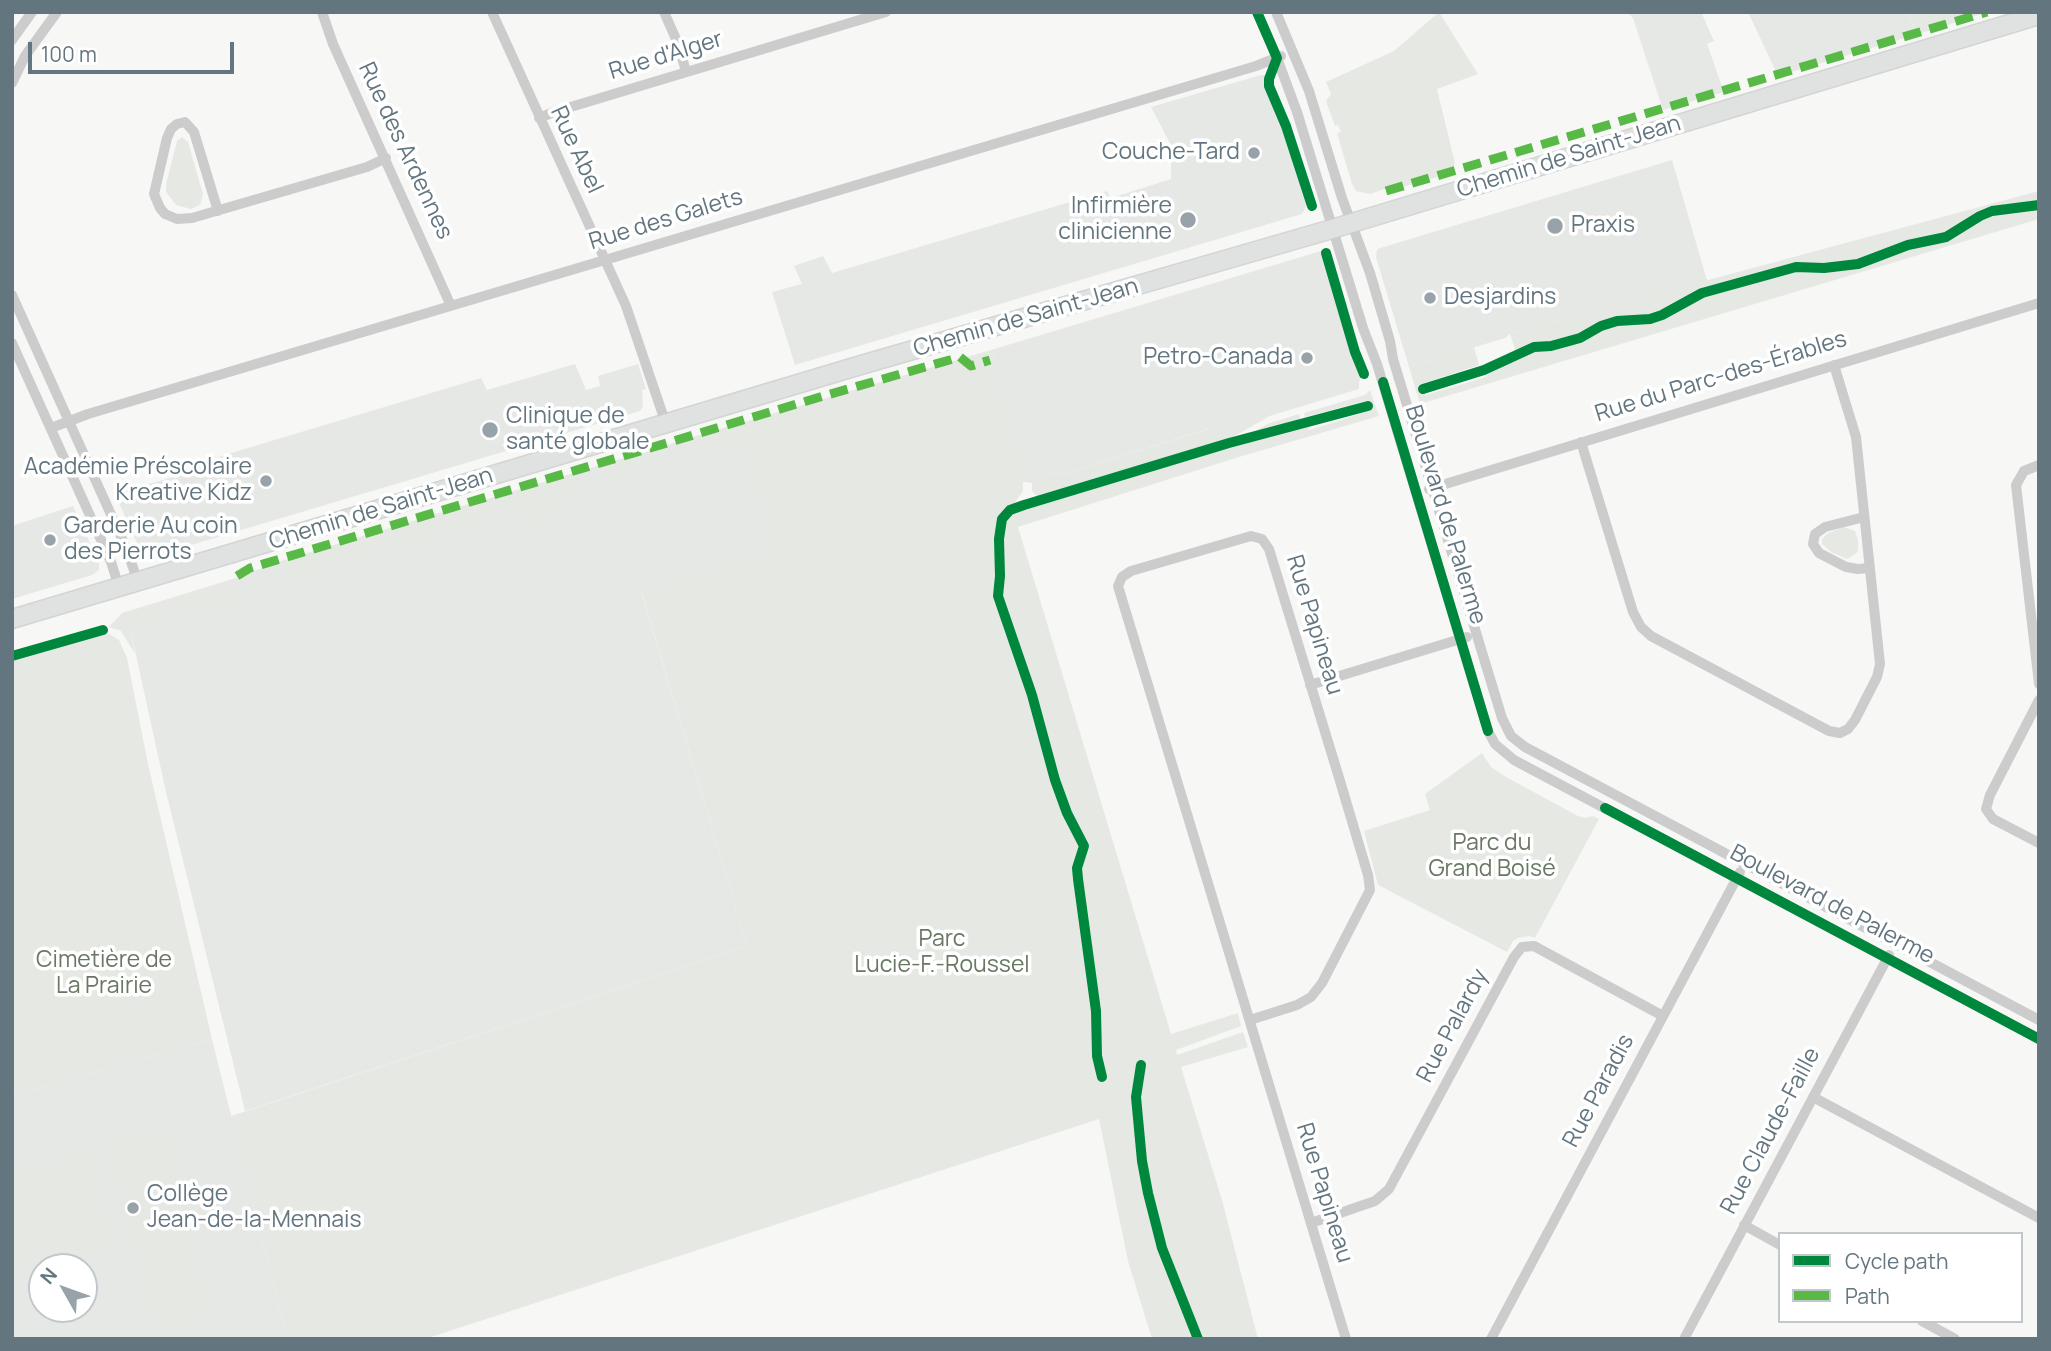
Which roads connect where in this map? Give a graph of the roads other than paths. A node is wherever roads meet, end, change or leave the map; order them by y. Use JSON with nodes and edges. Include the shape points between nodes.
{"nodes":[{"id":1,"x":32,"y":12,"type":"edge"},
{"id":2,"x":42,"y":12,"type":"edge"},
{"id":3,"x":322,"y":12,"type":"edge"},
{"id":4,"x":492,"y":12,"type":"edge"},
{"id":5,"x":664,"y":12,"type":"edge"},
{"id":6,"x":886,"y":12,"type":"edge"},
{"id":7,"x":1257,"y":12,"type":"edge"},
{"id":8,"x":1276,"y":12,"type":"edge"},
{"id":9,"x":2039,"y":15,"type":"edge"},
{"id":10,"x":55,"y":16,"type":"edge"},
{"id":11,"x":12,"y":40,"type":"edge"},
{"id":12,"x":1293,"y":51,"type":"junction"},
{"id":13,"x":1277,"y":58,"type":"junction"},
{"id":14,"x":686,"y":72,"type":"junction"},
{"id":15,"x":12,"y":83,"type":"edge"},
{"id":16,"x":539,"y":118,"type":"junction"},
{"id":17,"x":386,"y":158,"type":"junction"},
{"id":18,"x":218,"y":211,"type":"junction"},
{"id":19,"x":1352,"y":223,"type":"junction"},
{"id":20,"x":1332,"y":229,"type":"junction"},
{"id":21,"x":605,"y":260,"type":"junction"},
{"id":22,"x":12,"y":295,"type":"edge"},
{"id":23,"x":2039,"y":303,"type":"edge"},
{"id":24,"x":451,"y":306,"type":"junction"},
{"id":25,"x":12,"y":343,"type":"edge"},
{"id":26,"x":1834,"y":365,"type":"junction"},
{"id":27,"x":69,"y":420,"type":"junction"},
{"id":28,"x":666,"y":424,"type":"junction"},
{"id":29,"x":51,"y":428,"type":"junction"},
{"id":30,"x":1581,"y":442,"type":"junction"},
{"id":31,"x":2039,"y":465,"type":"edge"},
{"id":32,"x":1433,"y":488,"type":"junction"},
{"id":33,"x":1416,"y":493,"type":"junction"},
{"id":34,"x":1864,"y":517,"type":"junction"},
{"id":35,"x":1870,"y":568,"type":"junction"},
{"id":36,"x":138,"y":582,"type":"junction"},
{"id":37,"x":119,"y":587,"type":"junction"},
{"id":38,"x":12,"y":619,"type":"edge"},
{"id":39,"x":1476,"y":634,"type":"junction"},
{"id":40,"x":1460,"y":639,"type":"junction"},
{"id":41,"x":2039,"y":684,"type":"edge"},
{"id":42,"x":1310,"y":685,"type":"junction"},
{"id":43,"x":2039,"y":700,"type":"edge"},
{"id":44,"x":2039,"y":843,"type":"edge"},
{"id":45,"x":1744,"y":863,"type":"junction"},
{"id":46,"x":1736,"y":878,"type":"junction"},
{"id":47,"x":1895,"y":943,"type":"junction"},
{"id":48,"x":1887,"y":958,"type":"junction"},
{"id":49,"x":1663,"y":1016,"type":"junction"},
{"id":50,"x":1250,"y":1020,"type":"junction"},
{"id":51,"x":2039,"y":1020,"type":"edge"},
{"id":52,"x":2039,"y":1039,"type":"edge"},
{"id":53,"x":1813,"y":1097,"type":"junction"},
{"id":54,"x":2039,"y":1218,"type":"edge"},
{"id":55,"x":1311,"y":1223,"type":"junction"},
{"id":56,"x":1745,"y":1225,"type":"junction"},
{"id":57,"x":1778,"y":1244,"type":"edge"},
{"id":58,"x":1926,"y":1323,"type":"edge"},
{"id":59,"x":1346,"y":1339,"type":"edge"},
{"id":60,"x":1491,"y":1339,"type":"edge"},
{"id":61,"x":1684,"y":1339,"type":"edge"},
{"id":62,"x":1955,"y":1339,"type":"edge"}],
"edges":[{"from":1,"to":11,"type":"street"},
{"from":2,"to":10,"type":"street"},
{"from":3,"to":17,"type":"street","name":"Rue des Ardennes"},
{"from":4,"to":16,"type":"street","name":"Rue Abel"},
{"from":5,"to":14,"type":"street"},
{"from":6,"to":14,"type":"street","name":"Rue d'Alger"},
{"from":7,"to":13,"type":"street","name":"Boulevard de Palerme"},
{"from":8,"to":12,"type":"street","name":"Boulevard de Palerme"},
{"from":9,"to":19,"type":"main road","name":"Chemin de Saint-Jean"},
{"from":10,"to":15,"type":"street","via":[[25,56]]},
{"from":12,"to":13,"type":"street","name":"Rue des Galets"},
{"from":12,"to":19,"type":"street","name":"Boulevard de Palerme"},
{"from":13,"to":20,"type":"street","name":"Boulevard de Palerme"},
{"from":13,"to":21,"type":"street","name":"Rue des Galets"},
{"from":14,"to":16,"type":"street","name":"Rue d'Alger"},
{"from":16,"to":21,"type":"street","name":"Rue Abel"},
{"from":17,"to":18,"type":"street"},
{"from":17,"to":24,"type":"street","name":"Rue des Ardennes"},
{"from":18,"to":18,"type":"street","via":[[194,132],[185,122],[177,124],[167,138],[155,186],[156,201],[165,214],[177,219]]},
{"from":19,"to":20,"type":"main road","name":"Chemin de Saint-Jean"},
{"from":19,"to":32,"type":"street","name":"Boulevard de Palerme"},
{"from":20,"to":28,"type":"main road","name":"Chemin de Saint-Jean"},
{"from":20,"to":33,"type":"street","name":"Boulevard de Palerme"},
{"from":21,"to":24,"type":"street","name":"Rue des Galets"},
{"from":21,"to":28,"type":"street","name":"Rue Abel","via":[[636,332]]},
{"from":22,"to":27,"type":"street"},
{"from":23,"to":26,"type":"street","name":"Rue du Parc-des-Érables"},
{"from":24,"to":27,"type":"street","name":"Rue des Galets"},
{"from":25,"to":29,"type":"street"},
{"from":26,"to":30,"type":"street","name":"Rue du Parc-des-Érables"},
{"from":26,"to":34,"type":"street","via":[[1856,438]]},
{"from":27,"to":29,"type":"street","name":"Rue des Galets"},
{"from":27,"to":36,"type":"street"},
{"from":28,"to":36,"type":"main road","name":"Chemin de Saint-Jean"},
{"from":29,"to":37,"type":"street"},
{"from":30,"to":32,"type":"street","name":"Rue du Parc-des-Érables"},
{"from":30,"to":35,"type":"street","via":[[1641,627],[1838,733],[1852,725],[1880,669]]},
{"from":31,"to":41,"type":"street","via":[[2024,471],[2016,485]]},
{"from":32,"to":33,"type":"street","name":"Rue du Parc-des-Érables"},
{"from":32,"to":39,"type":"street","name":"Boulevard de Palerme"},
{"from":33,"to":40,"type":"street","name":"Boulevard de Palerme"},
{"from":34,"to":35,"type":"street"},
{"from":34,"to":35,"type":"street","via":[[1825,527],[1815,534],[1813,544],[1846,567]]},
{"from":36,"to":37,"type":"main road","name":"Chemin de Saint-Jean"},
{"from":37,"to":38,"type":"main road","name":"Chemin de Saint-Jean"},
{"from":39,"to":40,"type":"street"},
{"from":39,"to":45,"type":"street","name":"Boulevard de Palerme","via":[[1505,729],[1516,742]]},
{"from":40,"to":42,"type":"street"},
{"from":40,"to":46,"type":"street","name":"Boulevard de Palerme","via":[[1488,731],[1507,755]]},
{"from":42,"to":50,"type":"street","name":"Rue Papineau","via":[[1370,890],[1311,997]]},
{"from":42,"to":50,"type":"street","name":"Rue Papineau","via":[[1262,539],[1246,536],[1131,572],[1119,581],[1118,592]]},
{"from":43,"to":44,"type":"street","via":[[1986,809],[1993,819]]},
{"from":45,"to":46,"type":"street","name":"Rue Paradis"},
{"from":45,"to":47,"type":"street","name":"Boulevard de Palerme"},
{"from":46,"to":48,"type":"street","name":"Boulevard de Palerme"},
{"from":46,"to":49,"type":"street","name":"Rue Paradis"},
{"from":47,"to":48,"type":"street","name":"Rue Claude-Faille"},
{"from":47,"to":51,"type":"street","name":"Boulevard de Palerme"},
{"from":48,"to":52,"type":"street","name":"Boulevard de Palerme"},
{"from":48,"to":53,"type":"street","name":"Rue Claude-Faille"},
{"from":49,"to":55,"type":"street","name":"Rue Palardy","via":[[1534,946],[1522,947],[1389,1189],[1375,1201]]},
{"from":49,"to":60,"type":"street","name":"Rue Paradis"},
{"from":50,"to":55,"type":"street","name":"Rue Papineau"},
{"from":53,"to":54,"type":"street"},
{"from":53,"to":56,"type":"street","name":"Rue Claude-Faille"},
{"from":55,"to":59,"type":"street","name":"Rue Papineau"},
{"from":56,"to":57,"type":"street"},
{"from":56,"to":61,"type":"street","name":"Rue Claude-Faille"},
{"from":58,"to":62,"type":"street"}]}
